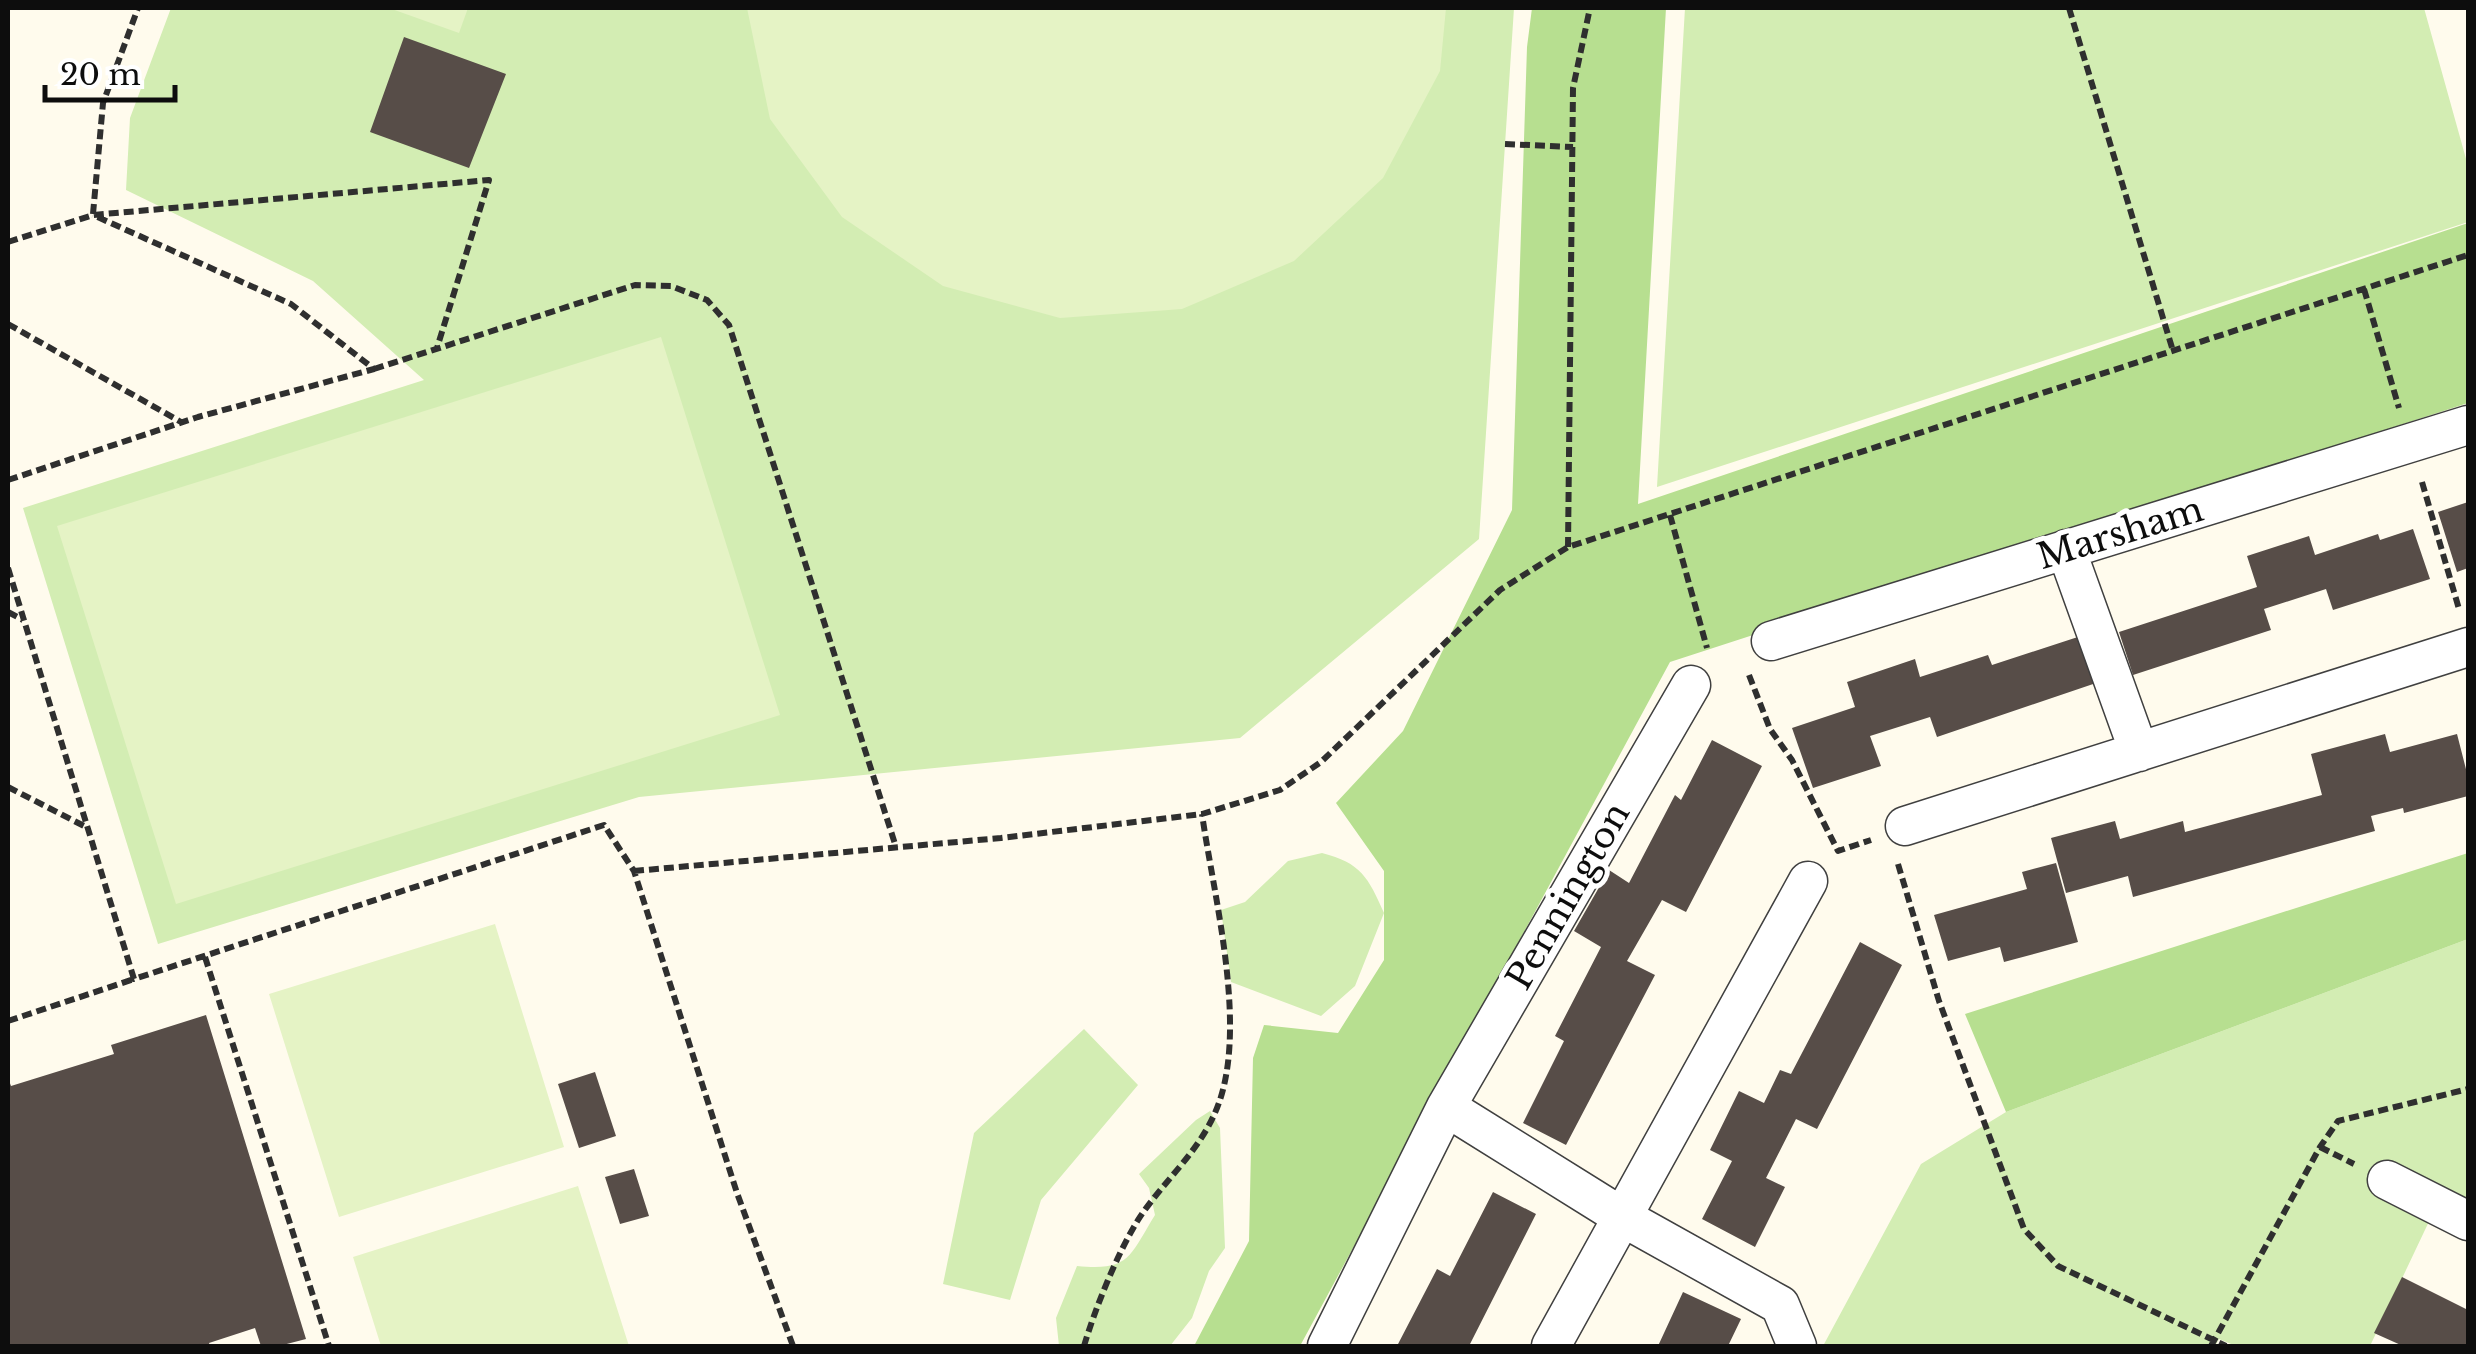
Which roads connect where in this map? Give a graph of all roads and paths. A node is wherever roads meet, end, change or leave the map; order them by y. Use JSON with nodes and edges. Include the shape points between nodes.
{"nodes":[{"id":1,"x":138,"y":8,"type":"edge"},
{"id":2,"x":1590,"y":8,"type":"edge"},
{"id":3,"x":2069,"y":8,"type":"edge"},
{"id":4,"x":1505,"y":144,"type":"dead end"},
{"id":5,"x":1573,"y":146,"type":"junction"},
{"id":6,"x":94,"y":214,"type":"junction"},
{"id":7,"x":8,"y":242,"type":"edge"},
{"id":8,"x":2468,"y":255,"type":"edge"},
{"id":9,"x":8,"y":324,"type":"edge"},
{"id":10,"x":437,"y":349,"type":"junction"},
{"id":11,"x":2174,"y":351,"type":"junction"},
{"id":12,"x":374,"y":369,"type":"junction"},
{"id":13,"x":182,"y":422,"type":"junction"},
{"id":14,"x":2468,"y":425,"type":"edge"},
{"id":15,"x":8,"y":480,"type":"edge"},
{"id":16,"x":1670,"y":515,"type":"junction"},
{"id":17,"x":1568,"y":547,"type":"junction"},
{"id":18,"x":2066,"y":550,"type":"junction"},
{"id":19,"x":8,"y":568,"type":"edge"},
{"id":20,"x":8,"y":612,"type":"edge"},
{"id":21,"x":23,"y":620,"type":"junction"},
{"id":22,"x":1771,"y":640,"type":"joint"},
{"id":23,"x":2468,"y":647,"type":"edge"},
{"id":24,"x":1690,"y":686,"type":"joint"},
{"id":25,"x":2140,"y":752,"type":"junction"},
{"id":26,"x":8,"y":786,"type":"edge"},
{"id":27,"x":1202,"y":814,"type":"junction"},
{"id":28,"x":88,"y":828,"type":"junction"},
{"id":29,"x":1897,"y":830,"type":"junction"},
{"id":30,"x":896,"y":848,"type":"junction"},
{"id":31,"x":634,"y":871,"type":"junction"},
{"id":32,"x":1808,"y":882,"type":"dead end"},
{"id":33,"x":204,"y":958,"type":"junction"},
{"id":34,"x":134,"y":979,"type":"junction"},
{"id":35,"x":8,"y":1021,"type":"edge"},
{"id":36,"x":2468,"y":1089,"type":"edge"},
{"id":37,"x":1446,"y":1107,"type":"junction"},
{"id":38,"x":2387,"y":1180,"type":"dead end"},
{"id":39,"x":1624,"y":1218,"type":"junction"},
{"id":40,"x":2468,"y":1221,"type":"edge"},
{"id":41,"x":2212,"y":1344,"type":"edge"},
{"id":42,"x":329,"y":1346,"type":"edge"},
{"id":43,"x":793,"y":1346,"type":"edge"},
{"id":44,"x":1084,"y":1346,"type":"edge"},
{"id":45,"x":1328,"y":1346,"type":"edge"},
{"id":46,"x":1552,"y":1346,"type":"edge"},
{"id":47,"x":1797,"y":1346,"type":"edge"},
{"id":48,"x":2226,"y":1346,"type":"edge"}],
"edges":[{"from":1,"to":6,"type":"path","via":[[103,103]]},
{"from":2,"to":5,"type":"path","via":[[1573,88]]},
{"from":3,"to":11,"type":"path"},
{"from":4,"to":5,"type":"path"},
{"from":5,"to":17,"type":"path"},
{"from":6,"to":7,"type":"path"},
{"from":6,"to":10,"type":"path","via":[[489,180]]},
{"from":6,"to":12,"type":"path","via":[[290,304]]},
{"from":8,"to":11,"type":"path"},
{"from":9,"to":13,"type":"path"},
{"from":10,"to":12,"type":"path"},
{"from":10,"to":30,"type":"path","via":[[635,285],[670,286],[707,300],[729,325]]},
{"from":11,"to":16,"type":"path"},
{"from":12,"to":13,"type":"path"},
{"from":13,"to":15,"type":"path"},
{"from":14,"to":18,"type":"street","name":"Marsham"},
{"from":16,"to":17,"type":"path"},
{"from":16,"to":24,"type":"path","via":[[1711,661]]},
{"from":17,"to":27,"type":"path","via":[[1500,590],[1320,762],[1280,790]]},
{"from":18,"to":22,"type":"street","name":"Marsham"},
{"from":18,"to":25,"type":"street"},
{"from":19,"to":21,"type":"path"},
{"from":20,"to":21,"type":"path"},
{"from":21,"to":28,"type":"path"},
{"from":22,"to":29,"type":"path","via":[[1740,651],[1770,729],[1838,851]]},
{"from":23,"to":25,"type":"street"},
{"from":24,"to":37,"type":"street","name":"Pennington"},
{"from":25,"to":29,"type":"street"},
{"from":26,"to":28,"type":"path"},
{"from":27,"to":30,"type":"path"},
{"from":27,"to":44,"type":"path","via":[[1229,997],[1229,1057],[1215,1114],[1138,1221]]},
{"from":28,"to":34,"type":"path"},
{"from":29,"to":41,"type":"path","via":[[1939,1001],[2024,1229],[2058,1266]]},
{"from":30,"to":31,"type":"path"},
{"from":31,"to":33,"type":"path","via":[[604,825]]},
{"from":31,"to":43,"type":"path"},
{"from":32,"to":39,"type":"street"},
{"from":33,"to":34,"type":"path"},
{"from":33,"to":42,"type":"path"},
{"from":34,"to":35,"type":"path"},
{"from":36,"to":41,"type":"path","via":[[2338,1121]]},
{"from":37,"to":39,"type":"street"},
{"from":37,"to":45,"type":"street","name":"Pennington"},
{"from":38,"to":40,"type":"street"},
{"from":39,"to":46,"type":"street"},
{"from":39,"to":47,"type":"street","via":[[1780,1305]]},
{"from":41,"to":48,"type":"path"}]}
